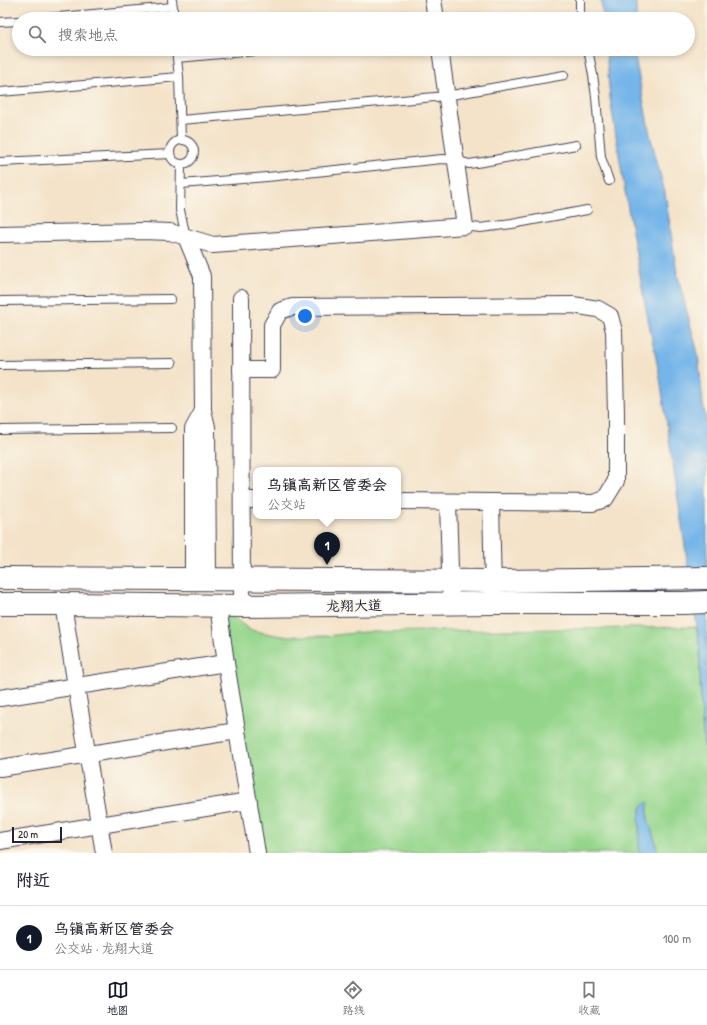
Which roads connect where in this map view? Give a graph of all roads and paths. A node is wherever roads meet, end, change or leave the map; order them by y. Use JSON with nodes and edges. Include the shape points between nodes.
{"nodes":[{"id":1,"x":434,"y":0,"type":"edge"},
{"id":2,"x":580,"y":0,"type":"edge"},
{"id":3,"x":172,"y":3,"type":"edge"},
{"id":4,"x":96,"y":12,"type":"edge"},
{"id":5,"x":435,"y":12,"type":"edge"},
{"id":6,"x":580,"y":12,"type":"edge"},
{"id":7,"x":12,"y":21,"type":"edge"},
{"id":8,"x":0,"y":22,"type":"edge"},
{"id":9,"x":199,"y":56,"type":"edge"},
{"id":10,"x":441,"y":56,"type":"edge"},
{"id":11,"x":589,"y":56,"type":"edge"},
{"id":12,"x":177,"y":58,"type":"joint"},
{"id":13,"x":564,"y":75,"type":"dead end"},
{"id":14,"x":179,"y":77,"type":"junction"},
{"id":15,"x":0,"y":92,"type":"edge"},
{"id":16,"x":446,"y":96,"type":"junction"},
{"id":17,"x":180,"y":120,"type":"junction"},
{"id":18,"x":181,"y":140,"type":"junction"},
{"id":19,"x":576,"y":145,"type":"dead end"},
{"id":20,"x":170,"y":154,"type":"junction"},
{"id":21,"x":456,"y":160,"type":"junction"},
{"id":22,"x":0,"y":162,"type":"edge"},
{"id":23,"x":181,"y":165,"type":"junction"},
{"id":24,"x":609,"y":181,"type":"dead end"},
{"id":25,"x":181,"y":184,"type":"junction"},
{"id":26,"x":587,"y":210,"type":"dead end"},
{"id":27,"x":465,"y":226,"type":"junction"},
{"id":28,"x":0,"y":234,"type":"edge"},
{"id":29,"x":186,"y":237,"type":"junction"},
{"id":30,"x":170,"y":298,"type":"dead end"},
{"id":31,"x":241,"y":298,"type":"dead end"},
{"id":32,"x":0,"y":301,"type":"edge"},
{"id":33,"x":172,"y":363,"type":"dead end"},
{"id":34,"x":0,"y":365,"type":"edge"},
{"id":35,"x":241,"y":370,"type":"junction"},
{"id":36,"x":172,"y":428,"type":"dead end"},
{"id":37,"x":0,"y":430,"type":"edge"},
{"id":38,"x":249,"y":500,"type":"edge"},
{"id":39,"x":401,"y":501,"type":"edge"},
{"id":40,"x":448,"y":502,"type":"junction"},
{"id":41,"x":491,"y":502,"type":"junction"},
{"id":42,"x":0,"y":578,"type":"edge"},
{"id":43,"x":707,"y":578,"type":"edge"},
{"id":44,"x":200,"y":579,"type":"junction"},
{"id":45,"x":242,"y":580,"type":"junction"},
{"id":46,"x":450,"y":580,"type":"junction"},
{"id":47,"x":492,"y":581,"type":"junction"},
{"id":48,"x":707,"y":602,"type":"edge"},
{"id":49,"x":451,"y":603,"type":"junction"},
{"id":50,"x":494,"y":603,"type":"junction"},
{"id":51,"x":0,"y":604,"type":"edge"},
{"id":52,"x":63,"y":604,"type":"junction"},
{"id":53,"x":218,"y":606,"type":"junction"},
{"id":54,"x":242,"y":606,"type":"junction"},
{"id":55,"x":226,"y":663,"type":"junction"},
{"id":56,"x":76,"y":686,"type":"junction"},
{"id":57,"x":0,"y":698,"type":"edge"},
{"id":58,"x":237,"y":731,"type":"junction"},
{"id":59,"x":87,"y":754,"type":"junction"},
{"id":60,"x":0,"y":768,"type":"edge"},
{"id":61,"x":249,"y":800,"type":"junction"},
{"id":62,"x":99,"y":825,"type":"junction"},
{"id":63,"x":0,"y":841,"type":"edge"},
{"id":64,"x":104,"y":853,"type":"edge"},
{"id":65,"x":257,"y":853,"type":"edge"}],
"edges":[{"from":1,"to":5,"type":"street"},
{"from":2,"to":6,"type":"lane"},
{"from":3,"to":4,"type":"lane"},
{"from":7,"to":8,"type":"lane"},
{"from":9,"to":12,"type":"lane"},
{"from":10,"to":16,"type":"street"},
{"from":11,"to":24,"type":"lane","via":[[601,157]]},
{"from":12,"to":14,"type":"lane"},
{"from":13,"to":16,"type":"lane"},
{"from":14,"to":15,"type":"lane"},
{"from":14,"to":17,"type":"lane"},
{"from":16,"to":17,"type":"lane"},
{"from":16,"to":21,"type":"street"},
{"from":17,"to":18,"type":"lane"},
{"from":18,"to":20,"type":"lane","via":[[171,146]]},
{"from":18,"to":23,"type":"lane","via":[[192,145],[194,156],[189,162]]},
{"from":19,"to":21,"type":"lane","via":[[469,164]]},
{"from":20,"to":22,"type":"lane"},
{"from":20,"to":23,"type":"lane","via":[[174,162]]},
{"from":21,"to":25,"type":"lane","via":[[442,159]]},
{"from":21,"to":27,"type":"street"},
{"from":23,"to":25,"type":"lane"},
{"from":25,"to":29,"type":"lane","via":[[180,210]]},
{"from":26,"to":27,"type":"lane","via":[[512,224],[480,228]]},
{"from":27,"to":29,"type":"street","via":[[213,245]]},
{"from":28,"to":29,"type":"street","via":[[144,231],[170,232]]},
{"from":29,"to":44,"type":"street","via":[[202,276],[202,410],[207,427]]},
{"from":30,"to":32,"type":"lane"},
{"from":31,"to":35,"type":"street"},
{"from":33,"to":34,"type":"lane"},
{"from":35,"to":38,"type":"street"},
{"from":35,"to":41,"type":"street","via":[[272,370],[272,324],[280,311],[292,307],[573,305],[598,309],[610,316],[614,331],[616,481],[605,499],[593,503]]},
{"from":36,"to":37,"type":"lane"},
{"from":38,"to":45,"type":"street"},
{"from":39,"to":40,"type":"street"},
{"from":40,"to":41,"type":"street"},
{"from":40,"to":46,"type":"street"},
{"from":41,"to":47,"type":"street"},
{"from":42,"to":44,"type":"main road","name":"龙翔大道"},
{"from":43,"to":47,"type":"main road","name":"龙翔大道"},
{"from":44,"to":45,"type":"main road","name":"龙翔大道"},
{"from":45,"to":46,"type":"main road","name":"龙翔大道"},
{"from":45,"to":54,"type":"street"},
{"from":46,"to":47,"type":"main road","name":"龙翔大道"},
{"from":46,"to":49,"type":"street"},
{"from":47,"to":50,"type":"street"},
{"from":48,"to":50,"type":"main road","name":"龙翔大道"},
{"from":49,"to":50,"type":"main road","name":"龙翔大道"},
{"from":49,"to":54,"type":"main road","name":"龙翔大道"},
{"from":51,"to":52,"type":"main road","name":"龙翔大道"},
{"from":52,"to":53,"type":"main road","name":"龙翔大道"},
{"from":52,"to":56,"type":"street"},
{"from":53,"to":54,"type":"main road","name":"龙翔大道"},
{"from":53,"to":55,"type":"street"},
{"from":55,"to":56,"type":"street"},
{"from":55,"to":58,"type":"street"},
{"from":56,"to":57,"type":"street"},
{"from":56,"to":59,"type":"street"},
{"from":58,"to":59,"type":"street"},
{"from":58,"to":61,"type":"street"},
{"from":59,"to":60,"type":"street"},
{"from":59,"to":62,"type":"street"},
{"from":61,"to":62,"type":"street"},
{"from":61,"to":65,"type":"street"},
{"from":62,"to":63,"type":"street"},
{"from":62,"to":64,"type":"street"}]}
